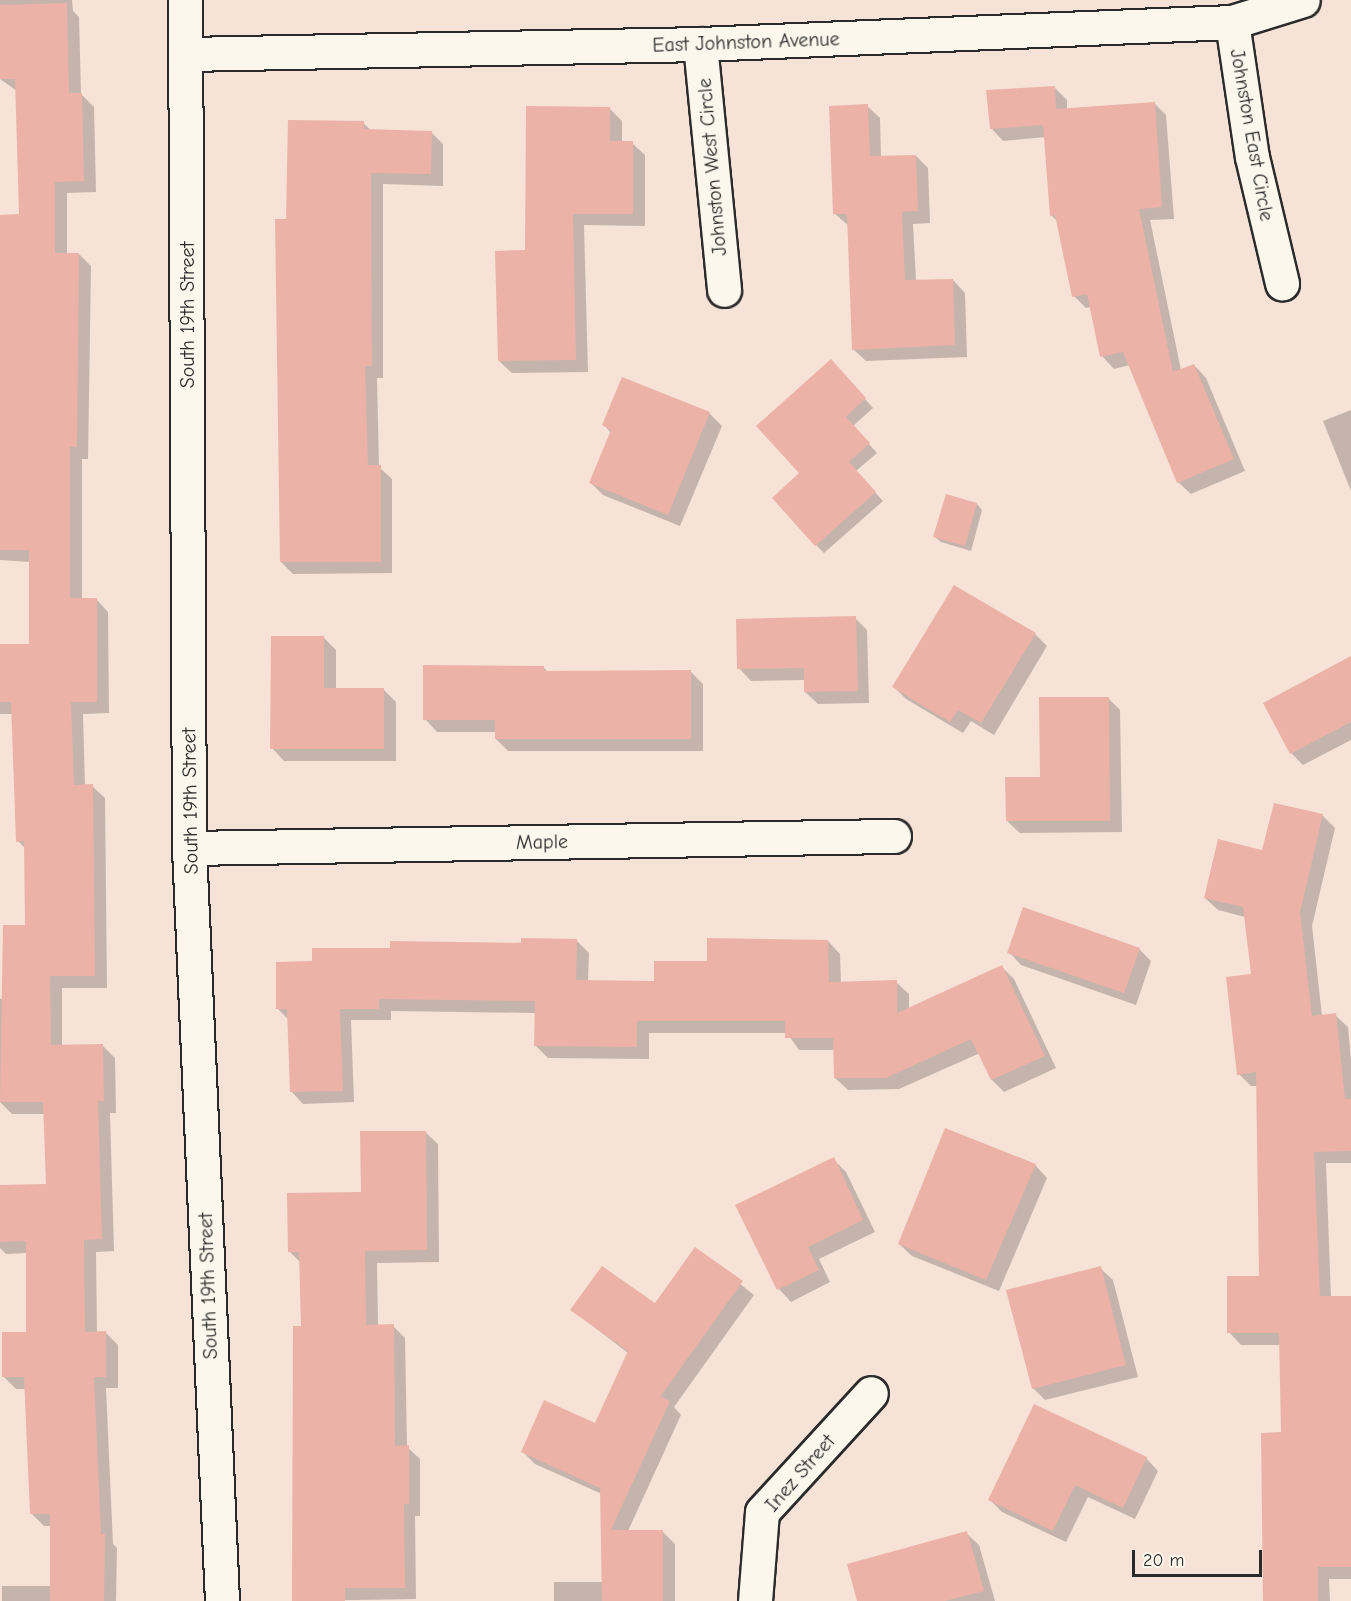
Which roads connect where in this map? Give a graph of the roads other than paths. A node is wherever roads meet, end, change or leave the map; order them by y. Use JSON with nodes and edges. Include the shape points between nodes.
{"nodes":[{"id":1,"x":185,"y":0,"type":"edge"},
{"id":2,"x":1303,"y":0,"type":"edge"},
{"id":3,"x":1232,"y":22,"type":"junction"},
{"id":4,"x":700,"y":44,"type":"junction"},
{"id":5,"x":186,"y":54,"type":"junction"},
{"id":6,"x":1282,"y":283,"type":"dead end"},
{"id":7,"x":724,"y":290,"type":"dead end"},
{"id":8,"x":894,"y":836,"type":"dead end"},
{"id":9,"x":189,"y":848,"type":"junction"},
{"id":10,"x":871,"y":1393,"type":"dead end"},
{"id":11,"x":222,"y":1601,"type":"edge"},
{"id":12,"x":755,"y":1601,"type":"edge"}],
"edges":[{"from":1,"to":5,"type":"street","name":"South 19th Street"},
{"from":2,"to":3,"type":"street","name":"East Johnston Avenue"},
{"from":3,"to":4,"type":"street","name":"East Johnston Avenue"},
{"from":3,"to":6,"type":"street","name":"Johnston East Circle","via":[[1252,157]]},
{"from":4,"to":5,"type":"street","name":"East Johnston Avenue"},
{"from":4,"to":7,"type":"street","name":"Johnston West Circle"},
{"from":5,"to":9,"type":"street","name":"South 19th Street"},
{"from":8,"to":9,"type":"street","name":"Maple"},
{"from":9,"to":11,"type":"street","name":"South 19th Street"},
{"from":10,"to":12,"type":"street","name":"Inez Street","via":[[762,1512]]}]}
